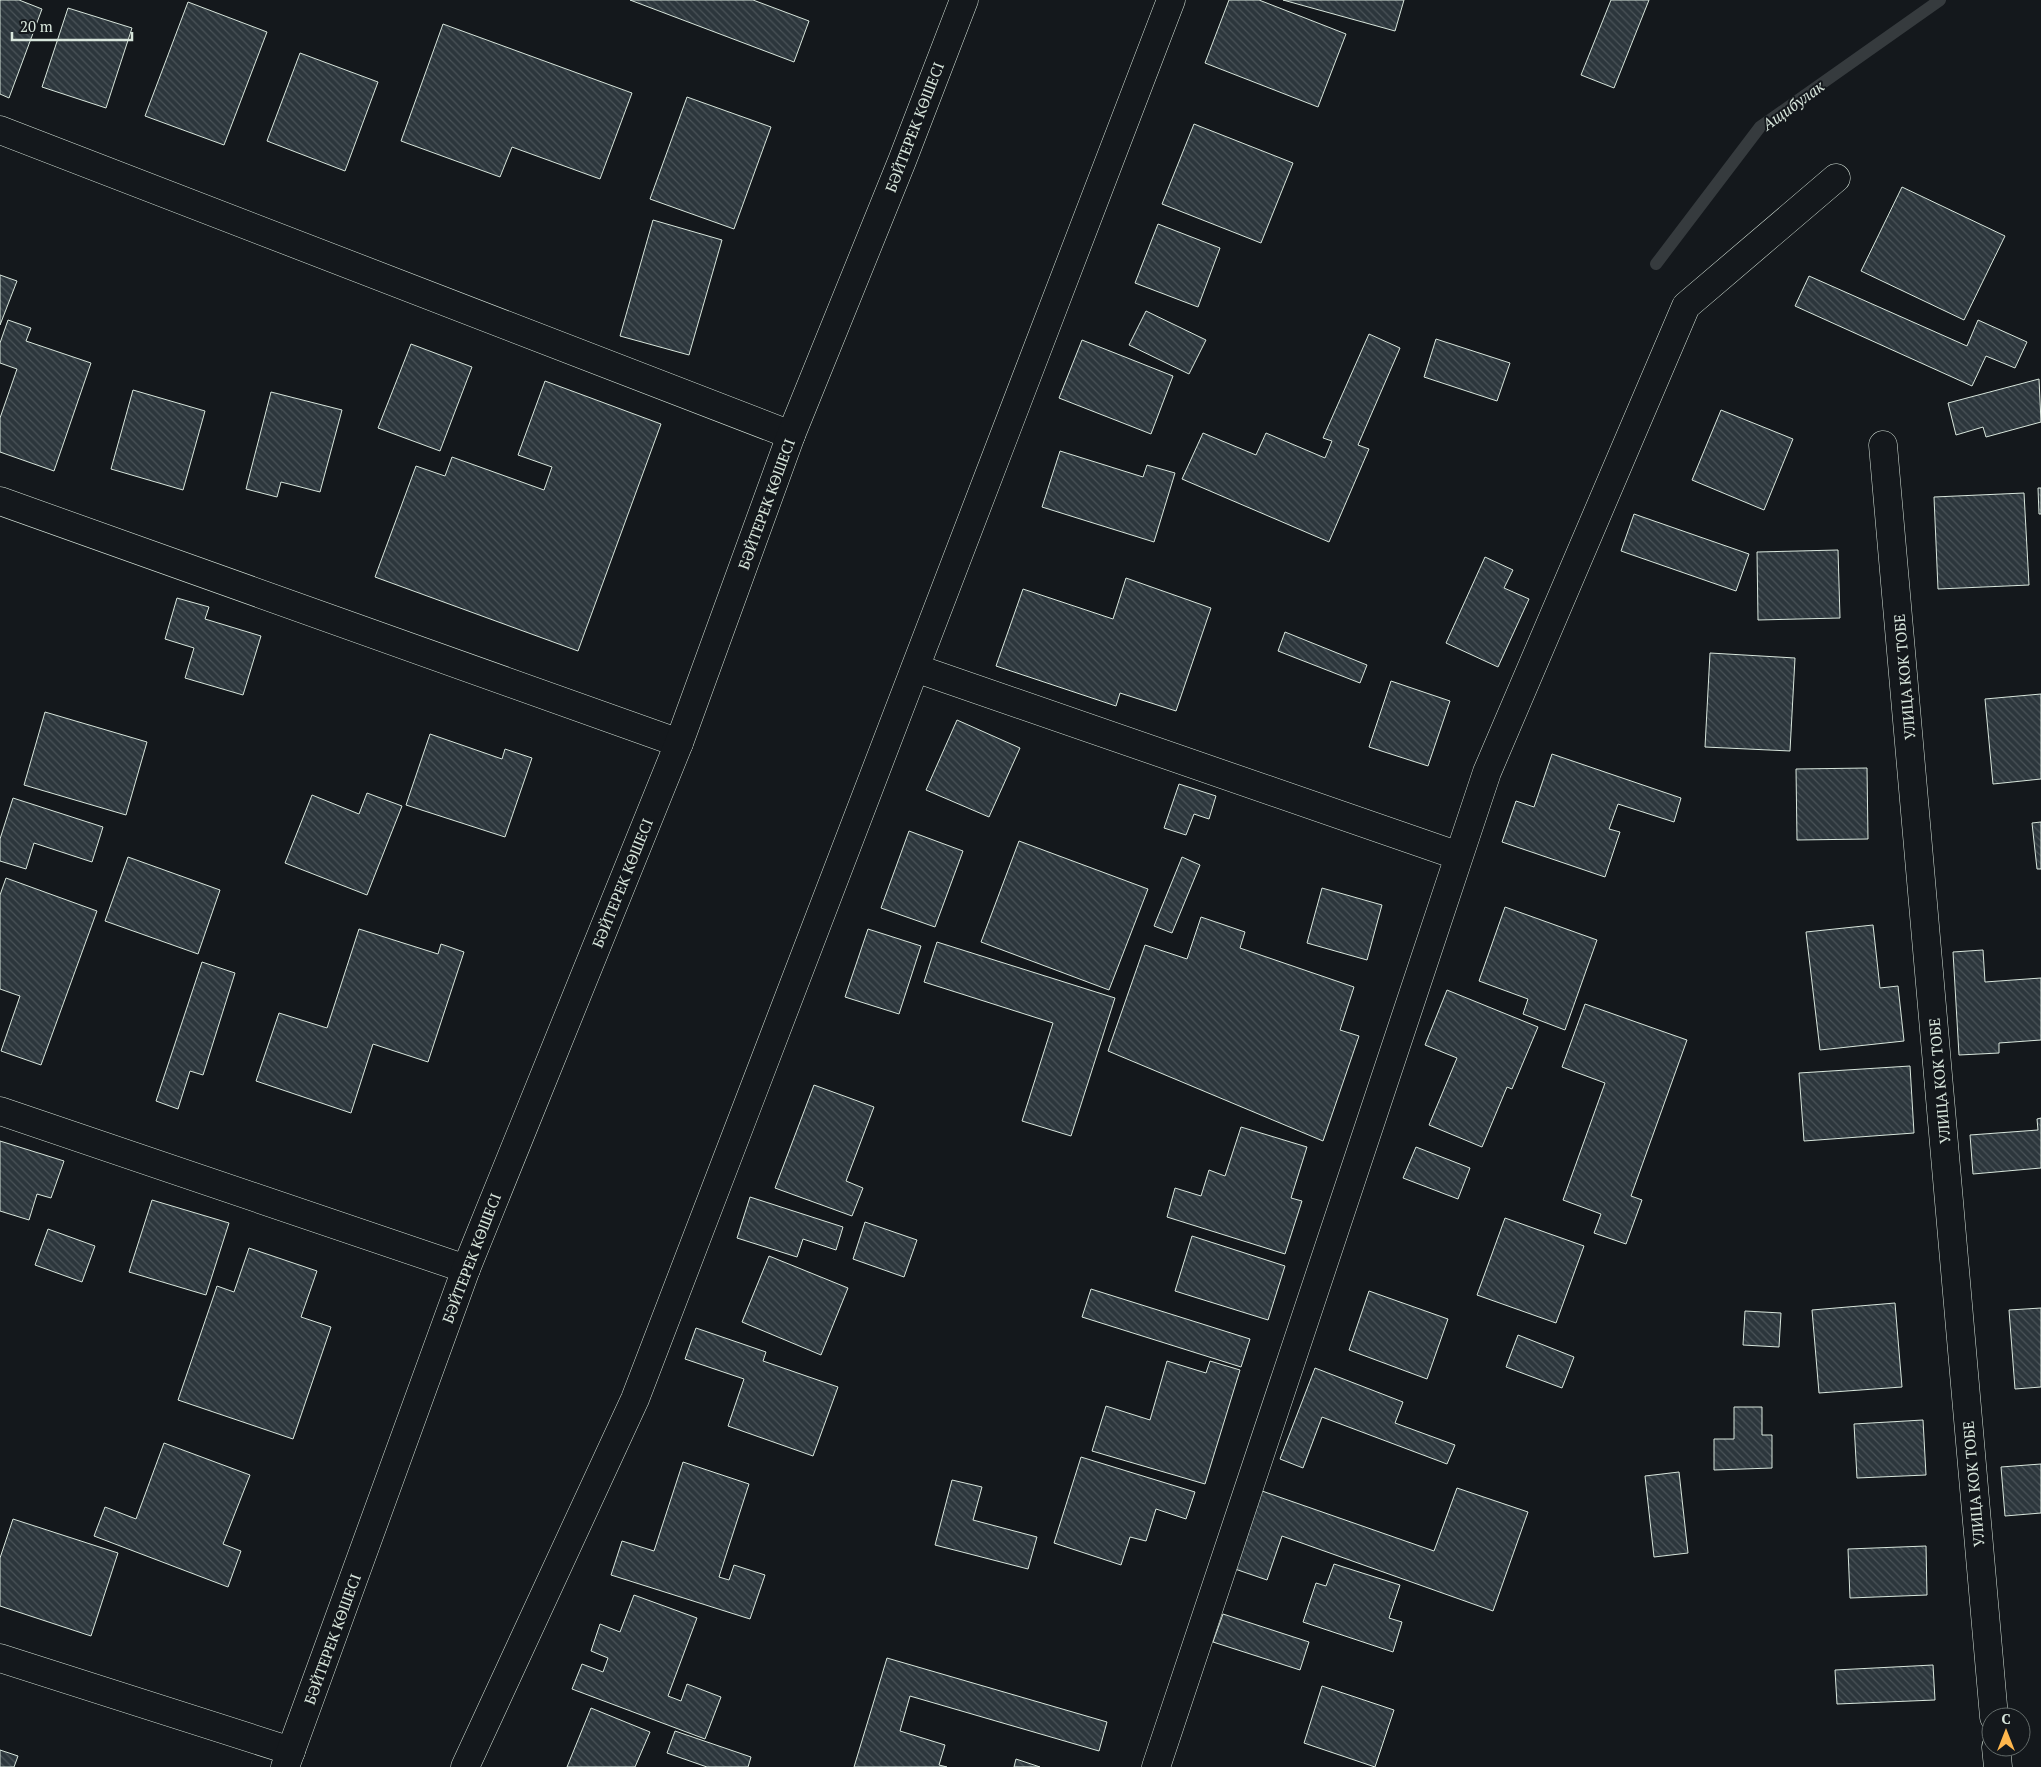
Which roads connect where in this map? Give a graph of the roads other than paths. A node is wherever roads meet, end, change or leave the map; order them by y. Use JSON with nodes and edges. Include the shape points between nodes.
{"nodes":[{"id":1,"x":964,"y":0,"type":"edge"},
{"id":2,"x":1171,"y":0,"type":"edge"},
{"id":3,"x":0,"y":130,"type":"edge"},
{"id":4,"x":1836,"y":178,"type":"dead end"},
{"id":5,"x":791,"y":435,"type":"junction"},
{"id":6,"x":1883,"y":445,"type":"dead end"},
{"id":7,"x":0,"y":501,"type":"edge"},
{"id":8,"x":915,"y":668,"type":"junction"},
{"id":9,"x":679,"y":743,"type":"junction"},
{"id":10,"x":1459,"y":856,"type":"junction"},
{"id":11,"x":0,"y":1111,"type":"edge"},
{"id":12,"x":466,"y":1269,"type":"junction"},
{"id":13,"x":0,"y":1658,"type":"edge"},
{"id":14,"x":1993,"y":1707,"type":"edge"},
{"id":15,"x":288,"y":1759,"type":"edge"},
{"id":16,"x":465,"y":1767,"type":"edge"},
{"id":17,"x":1156,"y":1767,"type":"edge"}],
"edges":[{"from":1,"to":5,"type":"street","name":"БӘЙТЕРЕК КӨШЕСІ"},
{"from":2,"to":8,"type":"street"},
{"from":3,"to":5,"type":"street"},
{"from":4,"to":10,"type":"street","via":[[1686,306],[1487,772]]},
{"from":5,"to":9,"type":"street","name":"БӘЙТЕРЕК КӨШЕСІ"},
{"from":6,"to":14,"type":"street","name":"УЛИЦА КОК ТОБЕ"},
{"from":7,"to":9,"type":"street"},
{"from":8,"to":10,"type":"street"},
{"from":8,"to":16,"type":"street","via":[[635,1399]]},
{"from":9,"to":12,"type":"street","name":"БӘЙТЕРЕК КӨШЕСІ"},
{"from":10,"to":17,"type":"street"},
{"from":11,"to":12,"type":"street"},
{"from":12,"to":15,"type":"street","name":"БӘЙТЕРЕК КӨШЕСІ"},
{"from":13,"to":15,"type":"street"}]}
